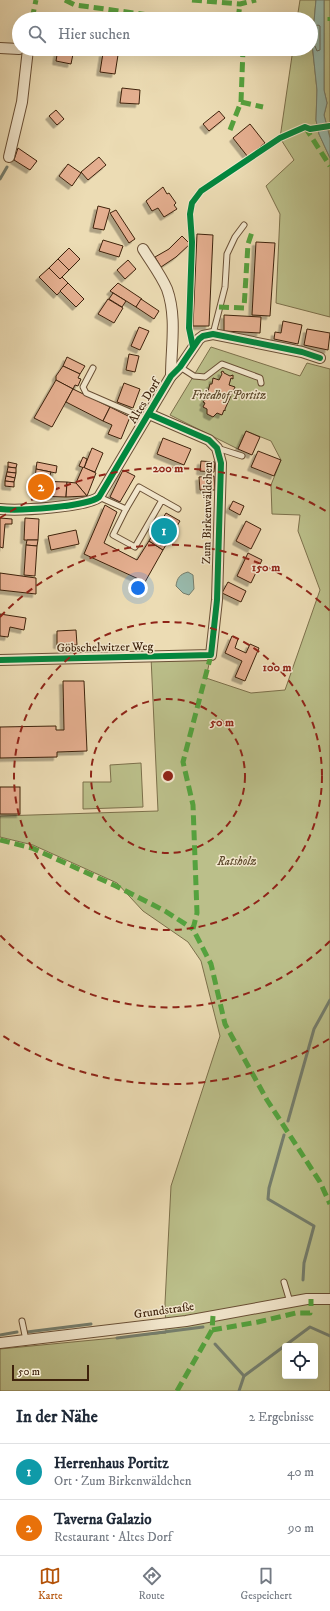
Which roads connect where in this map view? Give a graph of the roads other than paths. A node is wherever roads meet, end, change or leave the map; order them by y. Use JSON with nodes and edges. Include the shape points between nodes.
{"nodes":[{"id":1,"x":0,"y":48,"type":"edge"},
{"id":2,"x":12,"y":49,"type":"edge"},
{"id":3,"x":27,"y":56,"type":"edge"},
{"id":4,"x":8,"y":158,"type":"dead end"},
{"id":5,"x":244,"y":225,"type":"dead end"},
{"id":6,"x":143,"y":249,"type":"dead end"},
{"id":7,"x":213,"y":334,"type":"junction"},
{"id":8,"x":320,"y":358,"type":"dead end"},
{"id":9,"x":180,"y":367,"type":"junction"},
{"id":10,"x":94,"y":368,"type":"dead end"},
{"id":11,"x":171,"y":376,"type":"junction"},
{"id":12,"x":261,"y":383,"type":"dead end"},
{"id":13,"x":148,"y":416,"type":"junction"},
{"id":14,"x":217,"y":448,"type":"junction"},
{"id":15,"x":242,"y":456,"type":"dead end"},
{"id":16,"x":99,"y":497,"type":"junction"},
{"id":17,"x":162,"y":500,"type":"junction"},
{"id":18,"x":0,"y":509,"type":"edge"},
{"id":19,"x":126,"y":509,"type":"junction"},
{"id":20,"x":178,"y":509,"type":"dead end"},
{"id":21,"x":211,"y":655,"type":"joint"},
{"id":22,"x":0,"y":660,"type":"edge"},
{"id":23,"x":284,"y":1282,"type":"dead end"},
{"id":24,"x":330,"y":1299,"type":"edge"},
{"id":25,"x":290,"y":1302,"type":"junction"},
{"id":26,"x":22,"y":1321,"type":"dead end"},
{"id":27,"x":26,"y":1340,"type":"junction"},
{"id":28,"x":0,"y":1343,"type":"edge"}],
"edges":[{"from":1,"to":2,"type":"street"},
{"from":3,"to":4,"type":"street","via":[[22,102]]},
{"from":5,"to":7,"type":"lane","via":[[235,236],[228,254],[225,287]]},
{"from":6,"to":11,"type":"street","name":"Altes Dorf","via":[[163,281],[169,296],[173,324]]},
{"from":7,"to":8,"type":"street"},
{"from":7,"to":9,"type":"street","name":"Altes Dorf","via":[[199,339]]},
{"from":9,"to":11,"type":"street","name":"Altes Dorf"},
{"from":9,"to":12,"type":"lane","via":[[194,376],[205,377],[222,364],[260,378]]},
{"from":10,"to":13,"type":"lane","via":[[83,387],[86,393]]},
{"from":11,"to":13,"type":"street","name":"Altes Dorf"},
{"from":13,"to":14,"type":"street","name":"Zum Birkenwäldchen","via":[[209,440]]},
{"from":13,"to":16,"type":"street","name":"Altes Dorf"},
{"from":14,"to":15,"type":"lane"},
{"from":14,"to":21,"type":"street","name":"Zum Birkenwäldchen","via":[[220,462],[217,600]]},
{"from":16,"to":18,"type":"street","via":[[89,502],[58,506]]},
{"from":16,"to":19,"type":"lane"},
{"from":17,"to":19,"type":"lane","via":[[139,487]]},
{"from":17,"to":19,"type":"lane","via":[[135,547],[113,536]]},
{"from":17,"to":20,"type":"lane"},
{"from":21,"to":22,"type":"street","name":"Göbschelwitzer Weg"},
{"from":23,"to":25,"type":"lane"},
{"from":24,"to":25,"type":"street","name":"Grundstraße"},
{"from":25,"to":27,"type":"street","name":"Grundstraße","via":[[186,1321]]},
{"from":26,"to":27,"type":"lane"},
{"from":27,"to":28,"type":"street","name":"Grundstraße"}]}
